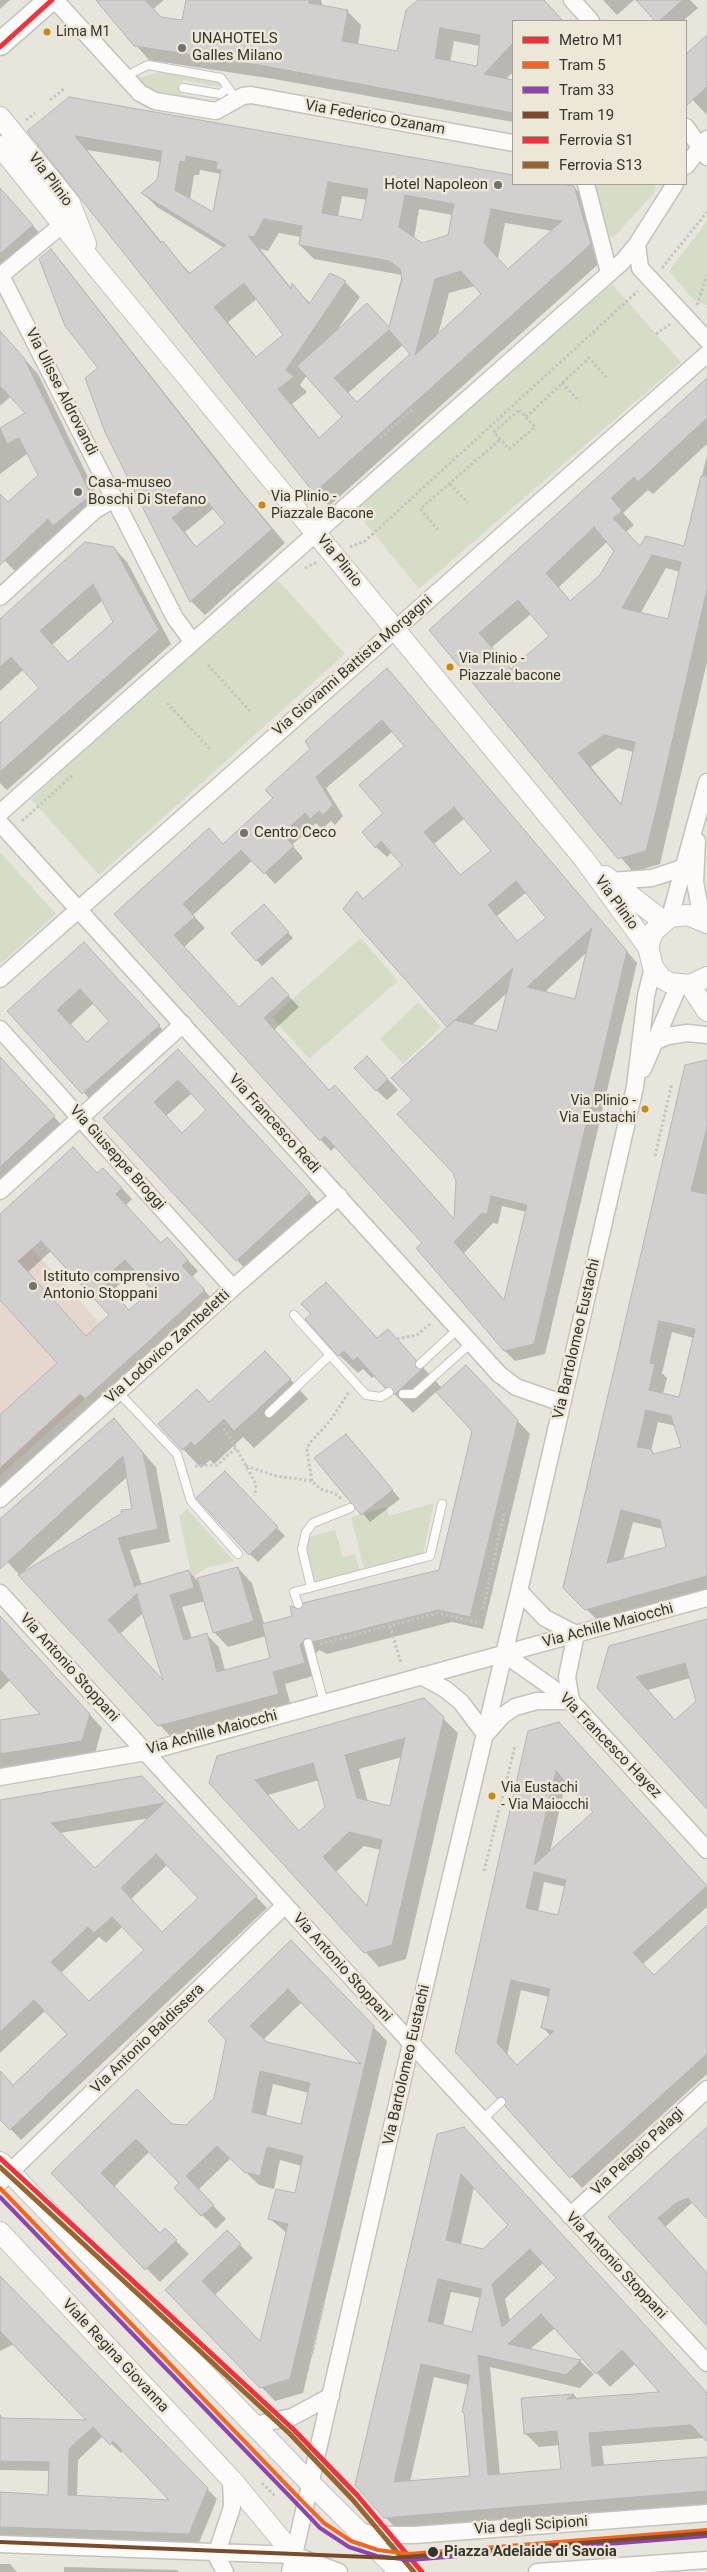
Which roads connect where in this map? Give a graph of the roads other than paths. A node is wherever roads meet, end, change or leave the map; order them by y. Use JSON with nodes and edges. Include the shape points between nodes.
{"nodes":[{"id":1,"x":50,"y":0,"type":"edge"},
{"id":2,"x":55,"y":0,"type":"edge"},
{"id":3,"x":572,"y":0,"type":"edge"},
{"id":4,"x":590,"y":20,"type":"edge"},
{"id":5,"x":0,"y":44,"type":"edge"},
{"id":6,"x":126,"y":76,"type":"junction"},
{"id":7,"x":183,"y":88,"type":"dead end"},
{"id":8,"x":233,"y":94,"type":"junction"},
{"id":9,"x":0,"y":117,"type":"edge"},
{"id":10,"x":687,"y":128,"type":"edge"},
{"id":11,"x":0,"y":140,"type":"edge"},
{"id":12,"x":512,"y":143,"type":"edge"},
{"id":13,"x":0,"y":146,"type":"edge"},
{"id":14,"x":705,"y":147,"type":"edge"},
{"id":15,"x":687,"y":165,"type":"edge"},
{"id":16,"x":586,"y":185,"type":"edge"},
{"id":17,"x":673,"y":185,"type":"edge"},
{"id":18,"x":63,"y":224,"type":"junction"},
{"id":19,"x":637,"y":244,"type":"junction"},
{"id":20,"x":91,"y":257,"type":"junction"},
{"id":21,"x":609,"y":273,"type":"junction"},
{"id":22,"x":0,"y":276,"type":"edge"},
{"id":23,"x":707,"y":340,"type":"edge"},
{"id":24,"x":707,"y":354,"type":"edge"},
{"id":25,"x":114,"y":499,"type":"junction"},
{"id":26,"x":315,"y":532,"type":"junction"},
{"id":27,"x":3,"y":590,"type":"edge"},
{"id":28,"x":395,"y":629,"type":"junction"},
{"id":29,"x":192,"y":641,"type":"junction"},
{"id":30,"x":707,"y":782,"type":"edge"},
{"id":31,"x":701,"y":809,"type":"junction"},
{"id":32,"x":0,"y":813,"type":"edge"},
{"id":33,"x":0,"y":823,"type":"edge"},
{"id":34,"x":584,"y":859,"type":"junction"},
{"id":35,"x":682,"y":868,"type":"junction"},
{"id":36,"x":611,"y":881,"type":"junction"},
{"id":37,"x":78,"y":908,"type":"junction"},
{"id":38,"x":666,"y":919,"type":"junction"},
{"id":39,"x":704,"y":921,"type":"edge"},
{"id":40,"x":648,"y":947,"type":"junction"},
{"id":41,"x":653,"y":967,"type":"junction"},
{"id":42,"x":0,"y":979,"type":"edge"},
{"id":43,"x":692,"y":982,"type":"edge"},
{"id":44,"x":707,"y":1012,"type":"edge"},
{"id":45,"x":183,"y":1024,"type":"junction"},
{"id":46,"x":0,"y":1029,"type":"edge"},
{"id":47,"x":707,"y":1035,"type":"edge"},
{"id":48,"x":654,"y":1042,"type":"junction"},
{"id":49,"x":635,"y":1087,"type":"junction"},
{"id":50,"x":80,"y":1118,"type":"junction"},
{"id":51,"x":0,"y":1191,"type":"edge"},
{"id":52,"x":339,"y":1196,"type":"junction"},
{"id":53,"x":233,"y":1288,"type":"junction"},
{"id":54,"x":294,"y":1315,"type":"dead end"},
{"id":55,"x":458,"y":1329,"type":"junction"},
{"id":56,"x":470,"y":1343,"type":"junction"},
{"id":57,"x":330,"y":1355,"type":"junction"},
{"id":58,"x":420,"y":1364,"type":"dead end"},
{"id":59,"x":118,"y":1392,"type":"junction"},
{"id":60,"x":389,"y":1392,"type":"dead end"},
{"id":61,"x":403,"y":1394,"type":"dead end"},
{"id":62,"x":562,"y":1403,"type":"junction"},
{"id":63,"x":269,"y":1413,"type":"dead end"},
{"id":64,"x":0,"y":1499,"type":"edge"},
{"id":65,"x":442,"y":1504,"type":"dead end"},
{"id":66,"x":347,"y":1509,"type":"road end"},
{"id":67,"x":238,"y":1554,"type":"dead end"},
{"id":68,"x":311,"y":1587,"type":"junction"},
{"id":69,"x":519,"y":1591,"type":"junction"},
{"id":70,"x":0,"y":1592,"type":"edge"},
{"id":71,"x":707,"y":1598,"type":"edge"},
{"id":72,"x":298,"y":1604,"type":"dead end"},
{"id":73,"x":576,"y":1634,"type":"junction"},
{"id":74,"x":308,"y":1645,"type":"road end"},
{"id":75,"x":504,"y":1654,"type":"junction"},
{"id":76,"x":422,"y":1676,"type":"junction"},
{"id":77,"x":571,"y":1701,"type":"junction"},
{"id":78,"x":324,"y":1703,"type":"junction"},
{"id":79,"x":486,"y":1734,"type":"junction"},
{"id":80,"x":146,"y":1752,"type":"junction"},
{"id":81,"x":0,"y":1777,"type":"edge"},
{"id":82,"x":707,"y":1850,"type":"edge"},
{"id":83,"x":285,"y":1906,"type":"junction"},
{"id":84,"x":412,"y":2044,"type":"junction"},
{"id":85,"x":707,"y":2089,"type":"edge"},
{"id":86,"x":501,"y":2102,"type":"dead end"},
{"id":87,"x":482,"y":2120,"type":"junction"},
{"id":88,"x":3,"y":2172,"type":"edge"},
{"id":89,"x":570,"y":2216,"type":"junction"},
{"id":90,"x":0,"y":2232,"type":"edge"},
{"id":91,"x":707,"y":2363,"type":"edge"},
{"id":92,"x":331,"y":2396,"type":"junction"},
{"id":93,"x":254,"y":2425,"type":"junction"},
{"id":94,"x":231,"y":2479,"type":"junction"},
{"id":95,"x":309,"y":2482,"type":"junction"},
{"id":96,"x":707,"y":2513,"type":"edge"},
{"id":97,"x":356,"y":2530,"type":"junction"},
{"id":98,"x":0,"y":2544,"type":"edge"},
{"id":99,"x":216,"y":2551,"type":"junction"},
{"id":100,"x":707,"y":2560,"type":"edge"},
{"id":101,"x":292,"y":2563,"type":"edge"},
{"id":102,"x":225,"y":2572,"type":"edge"},
{"id":103,"x":312,"y":2572,"type":"edge"},
{"id":104,"x":339,"y":2572,"type":"edge"},
{"id":105,"x":400,"y":2572,"type":"edge"},
{"id":106,"x":537,"y":2572,"type":"edge"}],
"edges":[{"from":1,"to":5,"type":"main road"},
{"from":2,"to":6,"type":"street","name":"Via Federico Ozanam"},
{"from":3,"to":4,"type":"street"},
{"from":6,"to":8,"type":"lane","via":[[148,65],[179,70],[221,78]]},
{"from":6,"to":8,"type":"street","name":"Via Federico Ozanam","via":[[146,98],[182,106],[216,111]]},
{"from":7,"to":8,"type":"lane"},
{"from":8,"to":12,"type":"street","name":"Via Federico Ozanam"},
{"from":9,"to":20,"type":"street","name":"Via Plinio","via":[[70,203]]},
{"from":10,"to":14,"type":"street"},
{"from":11,"to":20,"type":"street","name":"Via Plinio"},
{"from":13,"to":18,"type":"street","name":"Via Plinio"},
{"from":14,"to":15,"type":"street"},
{"from":16,"to":21,"type":"street"},
{"from":17,"to":19,"type":"street"},
{"from":18,"to":20,"type":"street","name":"Via Plinio"},
{"from":18,"to":22,"type":"street"},
{"from":19,"to":21,"type":"street"},
{"from":19,"to":23,"type":"street","via":[[640,268]]},
{"from":20,"to":26,"type":"street","name":"Via Plinio"},
{"from":21,"to":26,"type":"street"},
{"from":22,"to":25,"type":"street","name":"Via Ulisse Aldrovandi"},
{"from":24,"to":28,"type":"street","name":"Via Giovanni Battista Morgagni"},
{"from":25,"to":27,"type":"street","via":[[95,510]]},
{"from":25,"to":29,"type":"street","name":"Via Ulisse Aldrovandi","via":[[175,618]]},
{"from":26,"to":28,"type":"street","name":"Via Plinio"},
{"from":26,"to":29,"type":"street"},
{"from":28,"to":34,"type":"street","name":"Via Plinio"},
{"from":28,"to":37,"type":"street","name":"Via Giovanni Battista Morgagni"},
{"from":29,"to":32,"type":"street"},
{"from":30,"to":31,"type":"street"},
{"from":31,"to":35,"type":"street"},
{"from":31,"to":39,"type":"street","via":[[695,882]]},
{"from":33,"to":37,"type":"street","name":"Via Francesco Redi"},
{"from":34,"to":36,"type":"street","name":"Via Plinio"},
{"from":34,"to":40,"type":"street","name":"Via Plinio"},
{"from":35,"to":36,"type":"street","via":[[652,878]]},
{"from":35,"to":38,"type":"street"},
{"from":36,"to":38,"type":"street","name":"Via Plinio"},
{"from":37,"to":42,"type":"street","name":"Via Giovanni Battista Morgagni"},
{"from":37,"to":45,"type":"street","name":"Via Francesco Redi"},
{"from":38,"to":39,"type":"street","via":[[683,914]]},
{"from":38,"to":40,"type":"street","via":[[653,932]]},
{"from":40,"to":41,"type":"street","name":"Via Bartolomeo Eustachi"},
{"from":41,"to":43,"type":"street","via":[[661,978]]},
{"from":41,"to":49,"type":"street","name":"Via Bartolomeo Eustachi","via":[[646,996]]},
{"from":43,"to":44,"type":"street"},
{"from":43,"to":48,"type":"street","name":"Via Bartolomeo Eustachi"},
{"from":45,"to":50,"type":"street"},
{"from":45,"to":52,"type":"street","name":"Via Francesco Redi"},
{"from":46,"to":50,"type":"street","name":"Via Giuseppe Broggi"},
{"from":47,"to":48,"type":"street","via":[[688,1032]]},
{"from":48,"to":49,"type":"street","name":"Via Bartolomeo Eustachi"},
{"from":49,"to":62,"type":"street","name":"Via Bartolomeo Eustachi"},
{"from":50,"to":51,"type":"street"},
{"from":50,"to":53,"type":"street","name":"Via Giuseppe Broggi"},
{"from":52,"to":53,"type":"street","name":"Via Lodovico Zambeletti"},
{"from":52,"to":55,"type":"street","name":"Via Francesco Redi"},
{"from":53,"to":59,"type":"street","name":"Via Lodovico Zambeletti"},
{"from":54,"to":57,"type":"lane"},
{"from":55,"to":56,"type":"street","name":"Via Francesco Redi"},
{"from":55,"to":58,"type":"lane"},
{"from":56,"to":61,"type":"lane","via":[[414,1394]]},
{"from":56,"to":62,"type":"street","name":"Via Francesco Redi","via":[[516,1387]]},
{"from":57,"to":60,"type":"lane","via":[[366,1395],[381,1397]]},
{"from":57,"to":63,"type":"lane"},
{"from":59,"to":64,"type":"street","name":"Via Lodovico Zambeletti"},
{"from":59,"to":67,"type":"lane","via":[[177,1454],[191,1501]]},
{"from":62,"to":69,"type":"street","name":"Via Bartolomeo Eustachi"},
{"from":65,"to":68,"type":"lane","via":[[430,1556]]},
{"from":66,"to":68,"type":"lane","via":[[313,1523],[306,1532],[302,1549]]},
{"from":68,"to":72,"type":"lane","via":[[294,1592]]},
{"from":69,"to":73,"type":"street","via":[[545,1618]]},
{"from":69,"to":75,"type":"street","name":"Via Bartolomeo Eustachi"},
{"from":70,"to":80,"type":"street","name":"Via Antonio Stoppani"},
{"from":71,"to":73,"type":"street","name":"Via Achille Maiocchi"},
{"from":73,"to":75,"type":"street","name":"Via Achille Maiocchi"},
{"from":73,"to":77,"type":"street","via":[[567,1677]]},
{"from":74,"to":78,"type":"lane"},
{"from":75,"to":76,"type":"street","name":"Via Achille Maiocchi"},
{"from":75,"to":77,"type":"street","name":"Via Francesco Hayez"},
{"from":75,"to":79,"type":"street","name":"Via Bartolomeo Eustachi"},
{"from":76,"to":78,"type":"street","name":"Via Achille Maiocchi"},
{"from":76,"to":79,"type":"street","via":[[461,1702]]},
{"from":77,"to":79,"type":"street","name":"Via Bartolomeo Eustachi","via":[[537,1701],[515,1707]]},
{"from":77,"to":82,"type":"street","name":"Via Francesco Hayez"},
{"from":78,"to":80,"type":"street","name":"Via Achille Maiocchi"},
{"from":79,"to":84,"type":"street","name":"Via Bartolomeo Eustachi"},
{"from":80,"to":81,"type":"street","name":"Via Achille Maiocchi"},
{"from":80,"to":83,"type":"street","name":"Via Antonio Stoppani"},
{"from":83,"to":84,"type":"street","name":"Via Antonio Stoppani"},
{"from":83,"to":88,"type":"street","name":"Via Antonio Baldissera"},
{"from":84,"to":87,"type":"street","name":"Via Antonio Stoppani"},
{"from":84,"to":92,"type":"street","name":"Via Bartolomeo Eustachi"},
{"from":85,"to":89,"type":"street","name":"Via Pelagio Palagi"},
{"from":86,"to":87,"type":"lane"},
{"from":87,"to":89,"type":"street","name":"Via Antonio Stoppani"},
{"from":88,"to":93,"type":"street"},
{"from":89,"to":91,"type":"street","name":"Via Antonio Stoppani"},
{"from":90,"to":94,"type":"street","name":"Viale Regina Giovanna"},
{"from":92,"to":93,"type":"street","via":[[292,2417]]},
{"from":92,"to":95,"type":"street","name":"Via Bartolomeo Eustachi"},
{"from":93,"to":95,"type":"street"},
{"from":94,"to":99,"type":"street","via":[[232,2507]]},
{"from":94,"to":101,"type":"street","name":"Viale Regina Giovanna"},
{"from":95,"to":97,"type":"street"},
{"from":95,"to":101,"type":"street","name":"Via Bartolomeo Eustachi"},
{"from":96,"to":97,"type":"street","name":"Via degli Scipioni","via":[[414,2535],[375,2535]]},
{"from":97,"to":105,"type":"street"},
{"from":98,"to":99,"type":"street"},
{"from":99,"to":101,"type":"street"},
{"from":99,"to":102,"type":"street"},
{"from":100,"to":106,"type":"street"},
{"from":101,"to":103,"type":"street","name":"Viale Regina Giovanna"},
{"from":101,"to":104,"type":"street"}]}
